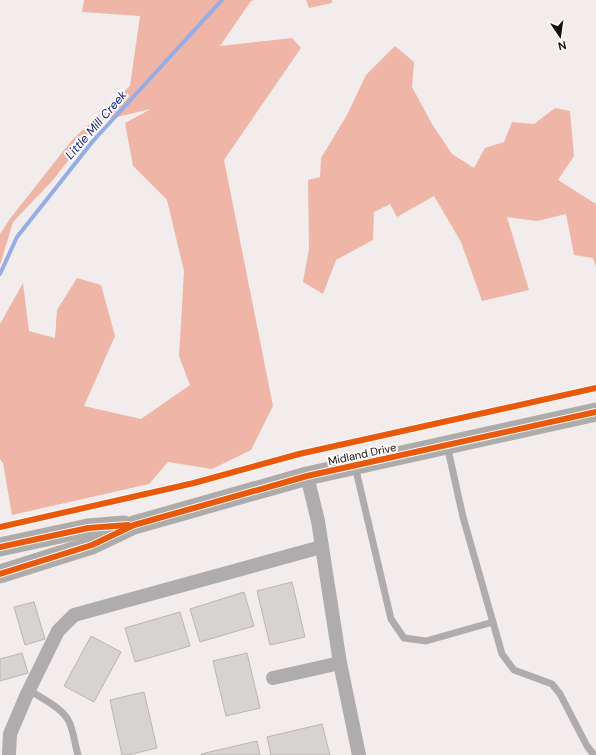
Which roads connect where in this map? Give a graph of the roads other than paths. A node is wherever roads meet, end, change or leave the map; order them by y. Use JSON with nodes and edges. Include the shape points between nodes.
{"nodes":[{"id":1,"x":596,"y":412,"type":"edge"},
{"id":2,"x":447,"y":445,"type":"junction"},
{"id":3,"x":355,"y":465,"type":"junction"},
{"id":4,"x":307,"y":476,"type":"junction"},
{"id":5,"x":134,"y":525,"type":"junction"},
{"id":6,"x":0,"y":547,"type":"edge"},
{"id":7,"x":321,"y":548,"type":"junction"},
{"id":8,"x":0,"y":574,"type":"edge"},
{"id":9,"x":493,"y":622,"type":"junction"},
{"id":10,"x":340,"y":663,"type":"junction"},
{"id":11,"x":273,"y":678,"type":"dead end"},
{"id":12,"x":29,"y":690,"type":"junction"},
{"id":13,"x":9,"y":755,"type":"edge"},
{"id":14,"x":78,"y":755,"type":"edge"},
{"id":15,"x":358,"y":755,"type":"edge"},
{"id":16,"x":594,"y":755,"type":"edge"}],
"edges":[{"from":1,"to":2,"type":"main road","name":"Midland Drive"},
{"from":2,"to":3,"type":"main road","name":"Midland Drive"},
{"from":2,"to":9,"type":"lane","via":[[463,517]]},
{"from":3,"to":4,"type":"main road","name":"Midland Drive"},
{"from":3,"to":9,"type":"lane","via":[[390,619],[404,638],[426,641]]},
{"from":4,"to":5,"type":"main road","name":"Midland Drive"},
{"from":4,"to":7,"type":"street","via":[[318,520]]},
{"from":5,"to":6,"type":"main road","name":"Midland Drive","via":[[88,528]]},
{"from":5,"to":8,"type":"main road","name":"Midland Drive","via":[[92,545]]},
{"from":7,"to":10,"type":"street"},
{"from":7,"to":12,"type":"street","via":[[74,615],[58,632]]},
{"from":9,"to":16,"type":"lane","via":[[502,654],[514,670],[552,684]]},
{"from":10,"to":11,"type":"street"},
{"from":10,"to":15,"type":"street"},
{"from":12,"to":13,"type":"street","via":[[10,734]]},
{"from":12,"to":14,"type":"lane","via":[[66,716]]}]}
